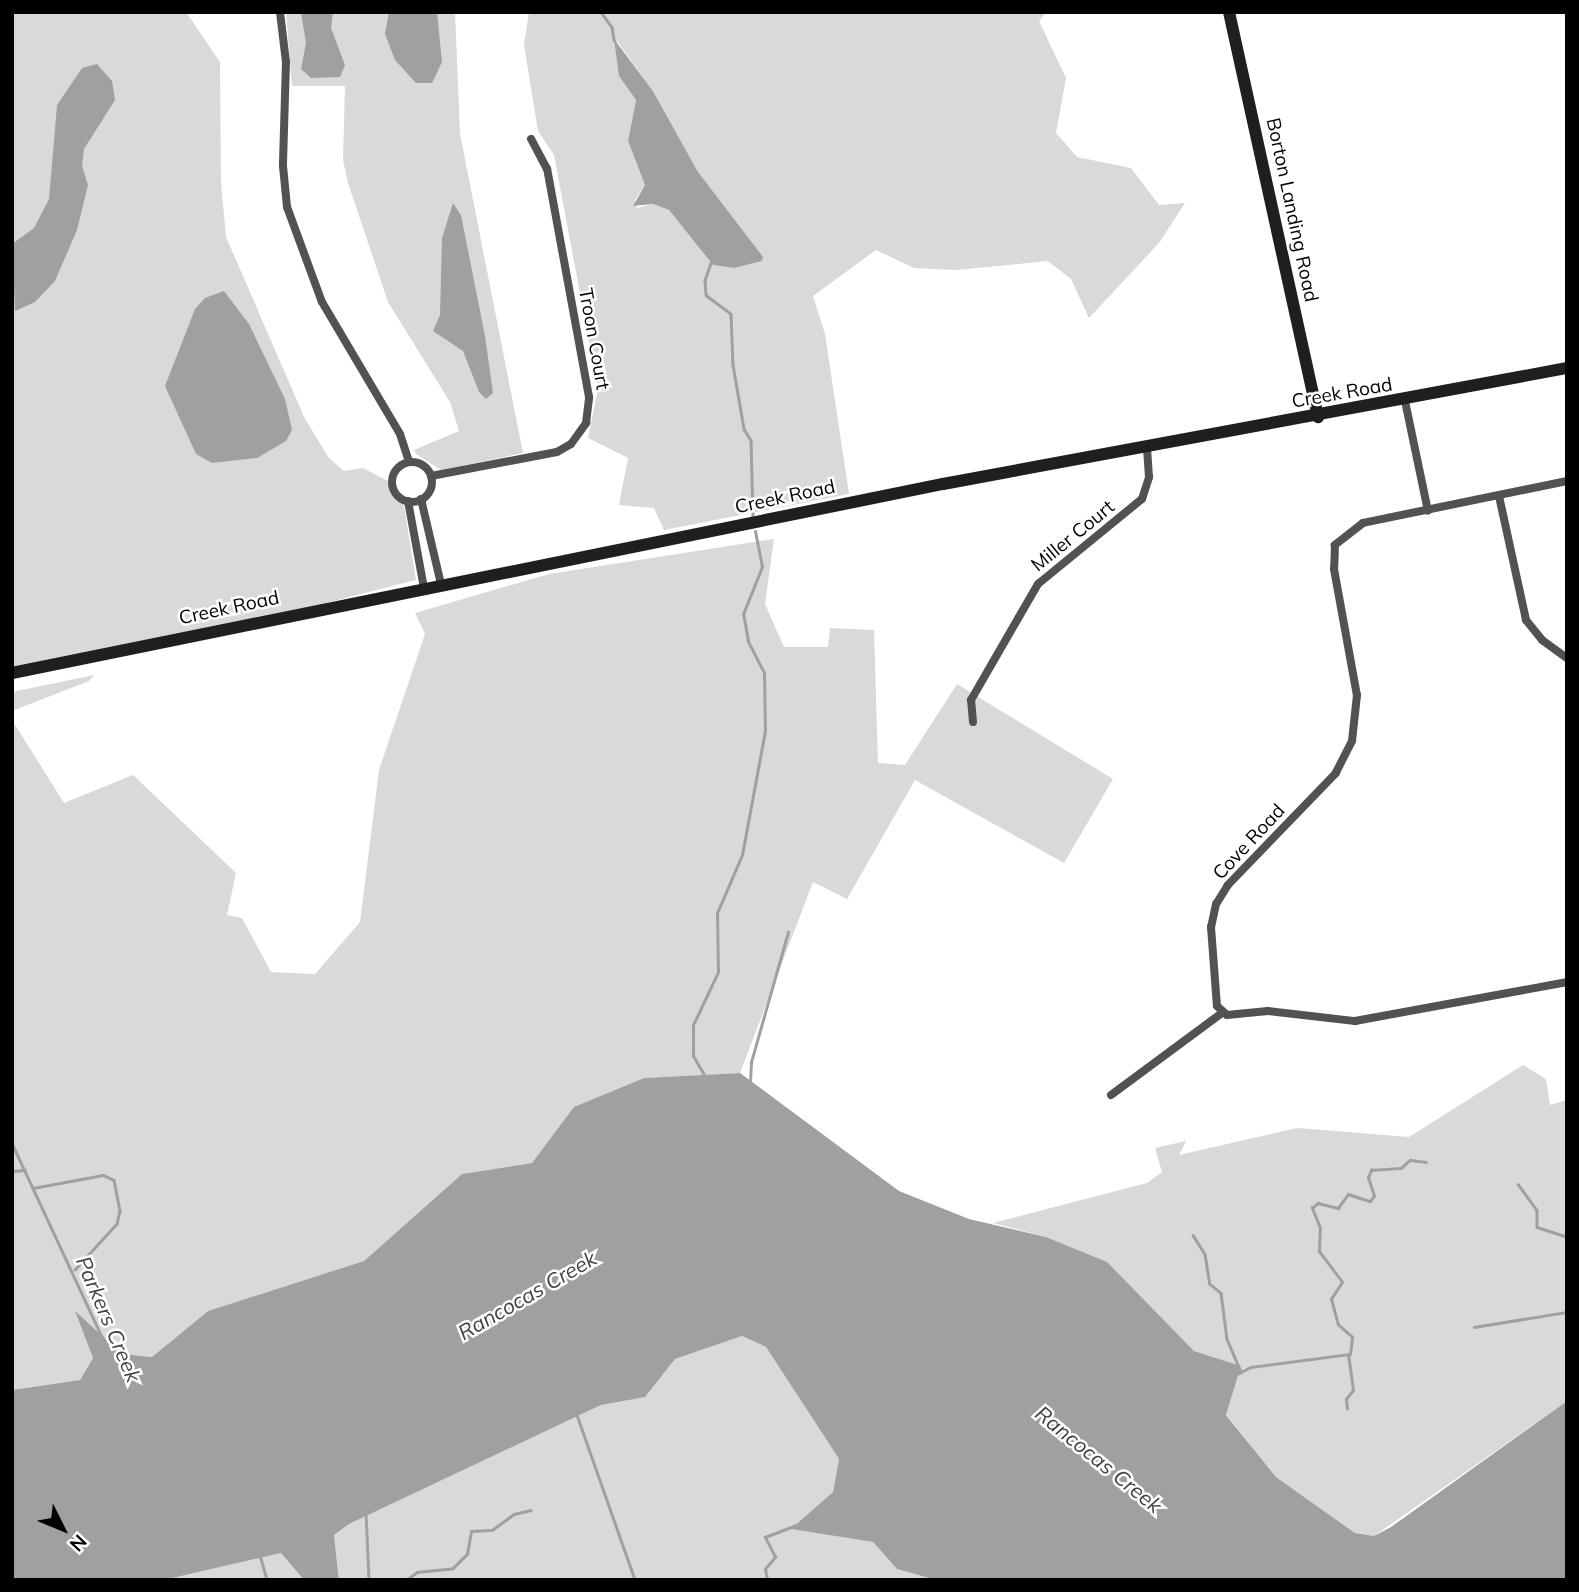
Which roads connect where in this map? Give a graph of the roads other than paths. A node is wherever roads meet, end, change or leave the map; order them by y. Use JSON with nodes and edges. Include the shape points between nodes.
{"nodes":[{"id":1,"x":280,"y":12,"type":"edge"},
{"id":2,"x":1229,"y":12,"type":"edge"},
{"id":3,"x":531,"y":139,"type":"dead end"},
{"id":4,"x":1567,"y":368,"type":"edge"},
{"id":5,"x":1405,"y":401,"type":"junction"},
{"id":6,"x":1318,"y":417,"type":"junction"},
{"id":7,"x":1147,"y":448,"type":"junction"},
{"id":8,"x":409,"y":462,"type":"junction"},
{"id":9,"x":431,"y":476,"type":"junction"},
{"id":10,"x":1567,"y":481,"type":"edge"},
{"id":11,"x":1499,"y":496,"type":"junction"},
{"id":12,"x":421,"y":499,"type":"junction"},
{"id":13,"x":408,"y":501,"type":"junction"},
{"id":14,"x":1428,"y":511,"type":"junction"},
{"id":15,"x":441,"y":584,"type":"junction"},
{"id":16,"x":424,"y":588,"type":"junction"},
{"id":17,"x":1567,"y":658,"type":"edge"},
{"id":18,"x":12,"y":673,"type":"edge"},
{"id":19,"x":973,"y":722,"type":"dead end"},
{"id":20,"x":1567,"y":982,"type":"edge"},
{"id":21,"x":1222,"y":1013,"type":"junction"},
{"id":22,"x":1111,"y":1096,"type":"dead end"}],
"edges":[{"from":1,"to":8,"type":"street","via":[[286,62],[283,166],[287,207],[322,302],[400,435]]},
{"from":2,"to":6,"type":"main road","name":"Borton Landing Road"},
{"from":3,"to":9,"type":"street","name":"Troon Court","via":[[547,169],[589,397],[586,423],[571,444],[558,452]]},
{"from":4,"to":5,"type":"main road","name":"Creek Road"},
{"from":5,"to":6,"type":"main road","name":"Creek Road"},
{"from":5,"to":14,"type":"street"},
{"from":6,"to":7,"type":"main road","name":"Creek Road"},
{"from":7,"to":15,"type":"main road","name":"Creek Road"},
{"from":7,"to":19,"type":"street","name":"Miller Court","via":[[1150,477],[1142,499],[1038,584],[971,700]]},
{"from":8,"to":9,"type":"street","via":[[424,466]]},
{"from":8,"to":13,"type":"street","via":[[397,469],[392,482],[397,494]]},
{"from":9,"to":12,"type":"street","via":[[431,488]]},
{"from":10,"to":11,"type":"street","name":"Cove Road"},
{"from":11,"to":14,"type":"street","name":"Cove Road"},
{"from":11,"to":17,"type":"street","via":[[1526,620],[1542,640]]},
{"from":12,"to":13,"type":"street"},
{"from":12,"to":15,"type":"street"},
{"from":13,"to":16,"type":"street"},
{"from":14,"to":21,"type":"street","name":"Cove Road","via":[[1363,523],[1335,545],[1334,569],[1357,695],[1352,741],[1336,773],[1228,885],[1216,904],[1211,927],[1217,1006]]},
{"from":15,"to":16,"type":"main road","name":"Creek Road"},
{"from":16,"to":18,"type":"main road","name":"Creek Road"},
{"from":20,"to":21,"type":"street","via":[[1355,1021],[1268,1011]]},
{"from":21,"to":22,"type":"street"}]}
